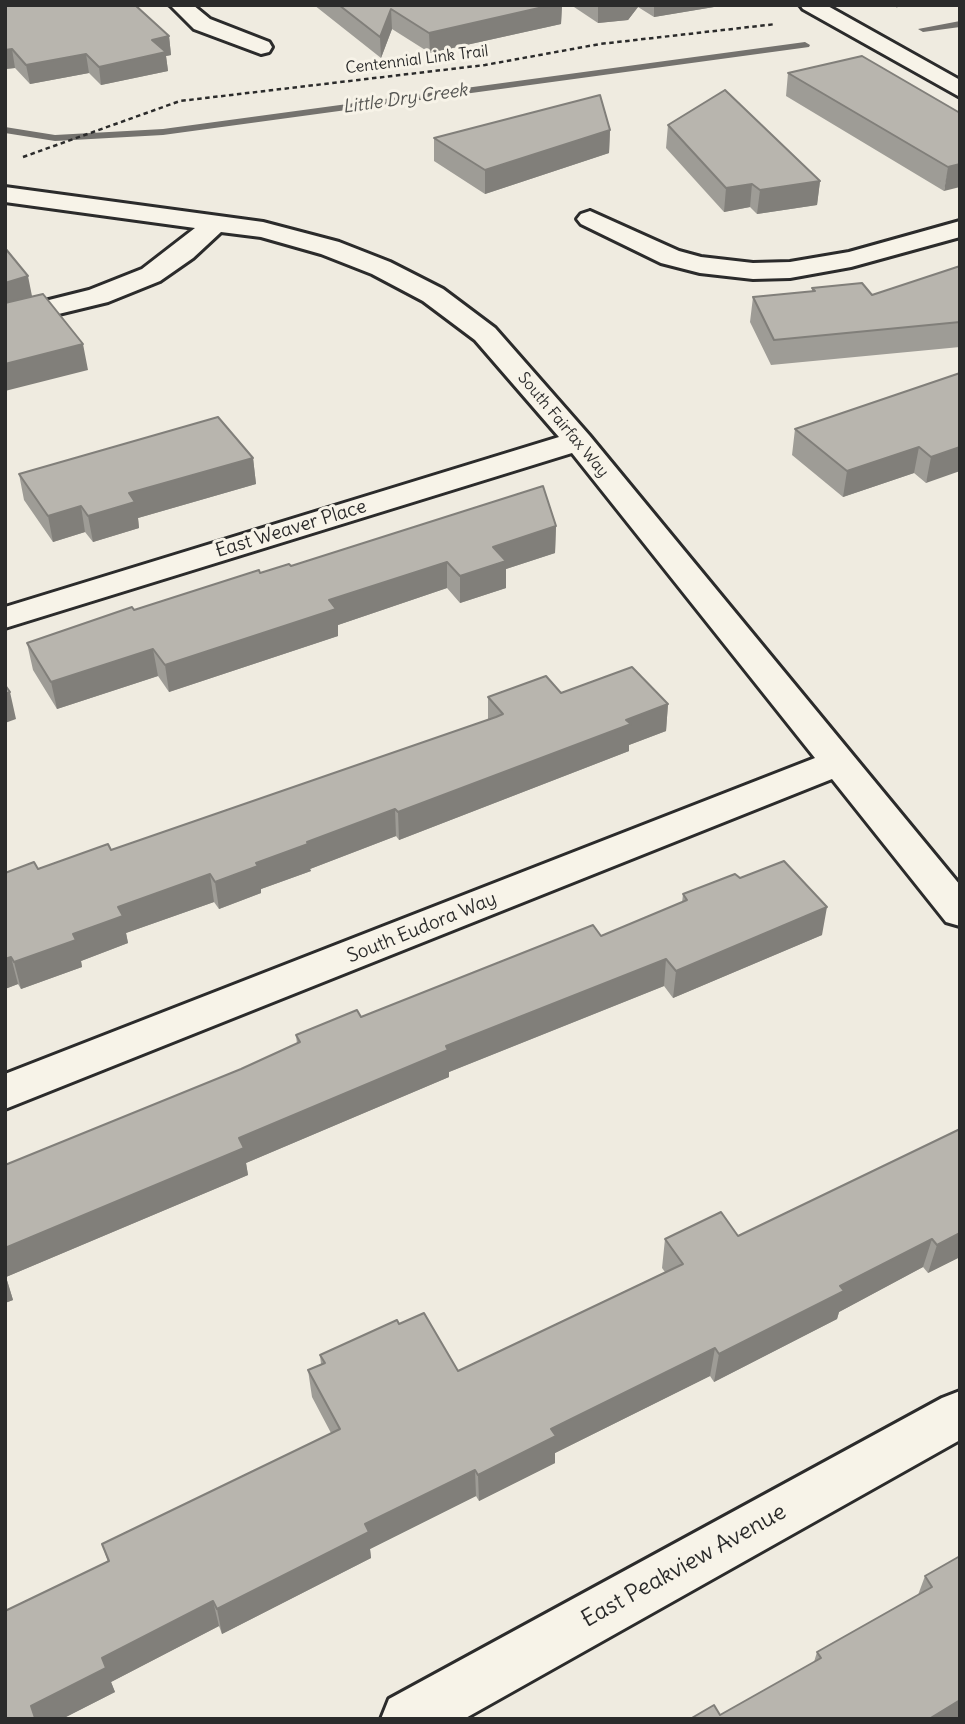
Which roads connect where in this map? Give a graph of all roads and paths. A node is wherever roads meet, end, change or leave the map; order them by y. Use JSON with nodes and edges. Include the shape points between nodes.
{"nodes":[{"id":1,"x":180,"y":5,"type":"edge"},
{"id":2,"x":818,"y":10,"type":"edge"},
{"id":3,"x":261,"y":47,"type":"dead end"},
{"id":4,"x":960,"y":90,"type":"edge"},
{"id":5,"x":16,"y":159,"type":"dead end"},
{"id":6,"x":5,"y":194,"type":"edge"},
{"id":7,"x":590,"y":219,"type":"dead end"},
{"id":8,"x":216,"y":223,"type":"junction"},
{"id":9,"x":960,"y":229,"type":"edge"},
{"id":10,"x":5,"y":319,"type":"edge"},
{"id":11,"x":578,"y":441,"type":"junction"},
{"id":12,"x":5,"y":618,"type":"edge"},
{"id":13,"x":838,"y":763,"type":"junction"},
{"id":14,"x":960,"y":912,"type":"edge"},
{"id":15,"x":5,"y":1092,"type":"edge"},
{"id":16,"x":960,"y":1414,"type":"edge"},
{"id":17,"x":409,"y":1719,"type":"edge"}],
"edges":[{"from":1,"to":3,"type":"street","via":[[202,24]]},
{"from":2,"to":4,"type":"street"},
{"from":2,"to":5,"type":"path","name":"Centennial Link Trail","via":[[783,23],[180,101]]},
{"from":6,"to":8,"type":"street","name":"South Fairfax Way"},
{"from":7,"to":9,"type":"street","via":[[670,257],[753,271],[851,260]]},
{"from":8,"to":10,"type":"street","via":[[151,275],[97,296]]},
{"from":8,"to":11,"type":"street","name":"South Fairfax Way","via":[[330,248],[433,295],[485,334]]},
{"from":11,"to":12,"type":"street","name":"East Weaver Place"},
{"from":11,"to":13,"type":"street","name":"South Fairfax Way"},
{"from":13,"to":14,"type":"street","name":"South Fairfax Way"},
{"from":13,"to":15,"type":"street","name":"South Eudora Way"},
{"from":16,"to":17,"type":"street","name":"East Peakview Avenue"}]}
